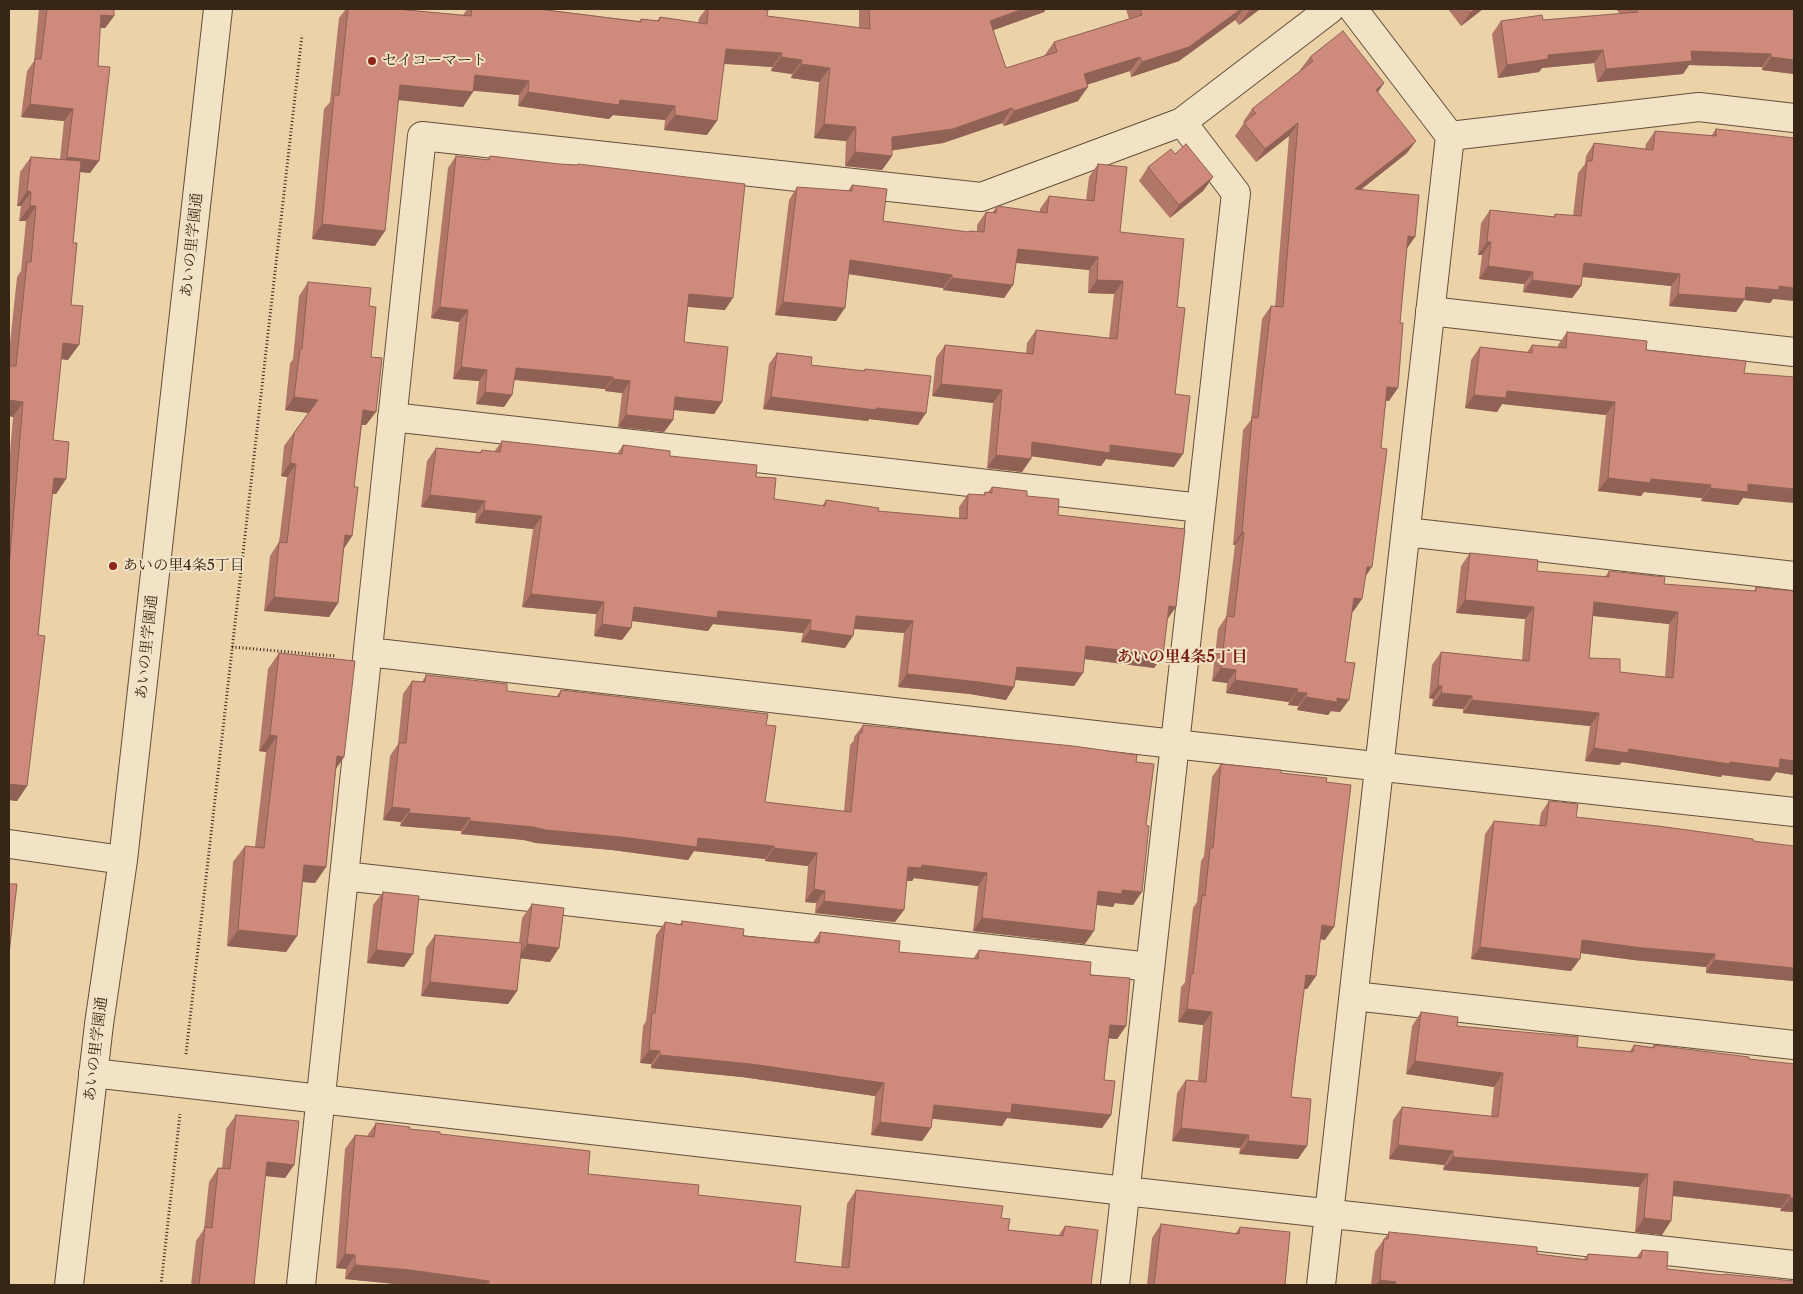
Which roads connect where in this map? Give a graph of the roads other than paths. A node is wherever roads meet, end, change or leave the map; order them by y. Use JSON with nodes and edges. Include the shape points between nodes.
{"nodes":[{"id":1,"x":218,"y":9,"type":"edge"},
{"id":2,"x":1330,"y":9,"type":"edge"},
{"id":3,"x":1353,"y":9,"type":"edge"},
{"id":4,"x":1794,"y":118,"type":"edge"},
{"id":5,"x":1182,"y":122,"type":"junction"},
{"id":6,"x":1450,"y":136,"type":"junction"},
{"id":7,"x":1430,"y":311,"type":"junction"},
{"id":8,"x":1794,"y":352,"type":"edge"},
{"id":9,"x":392,"y":417,"type":"junction"},
{"id":10,"x":1201,"y":508,"type":"junction"},
{"id":11,"x":1406,"y":532,"type":"junction"},
{"id":12,"x":1794,"y":576,"type":"edge"},
{"id":13,"x":356,"y":654,"type":"junction"},
{"id":14,"x":1174,"y":744,"type":"junction"},
{"id":15,"x":1380,"y":766,"type":"junction"},
{"id":16,"x":1794,"y":812,"type":"edge"},
{"id":17,"x":9,"y":844,"type":"edge"},
{"id":18,"x":123,"y":860,"type":"junction"},
{"id":19,"x":344,"y":876,"type":"junction"},
{"id":20,"x":1150,"y":967,"type":"junction"},
{"id":21,"x":1354,"y":996,"type":"junction"},
{"id":22,"x":1794,"y":1045,"type":"edge"},
{"id":23,"x":93,"y":1073,"type":"junction"},
{"id":24,"x":321,"y":1098,"type":"junction"},
{"id":25,"x":1125,"y":1191,"type":"junction"},
{"id":26,"x":1330,"y":1213,"type":"junction"},
{"id":27,"x":1794,"y":1265,"type":"edge"},
{"id":28,"x":68,"y":1285,"type":"edge"},
{"id":29,"x":301,"y":1285,"type":"edge"},
{"id":30,"x":1115,"y":1285,"type":"edge"},
{"id":31,"x":1322,"y":1285,"type":"edge"}],
"edges":[{"from":1,"to":18,"type":"street","name":"あいの里学園通"},
{"from":2,"to":5,"type":"street"},
{"from":3,"to":6,"type":"street"},
{"from":4,"to":6,"type":"street","via":[[1699,107]]},
{"from":5,"to":9,"type":"street","via":[[981,197],[422,136]]},
{"from":5,"to":10,"type":"street","via":[[1236,193]]},
{"from":6,"to":7,"type":"street"},
{"from":7,"to":8,"type":"street"},
{"from":7,"to":11,"type":"street"},
{"from":9,"to":10,"type":"street"},
{"from":9,"to":13,"type":"street"},
{"from":10,"to":14,"type":"street"},
{"from":11,"to":12,"type":"street"},
{"from":11,"to":15,"type":"street"},
{"from":13,"to":14,"type":"street"},
{"from":13,"to":19,"type":"street"},
{"from":14,"to":15,"type":"street"},
{"from":14,"to":20,"type":"street"},
{"from":15,"to":16,"type":"street"},
{"from":15,"to":21,"type":"street"},
{"from":17,"to":18,"type":"street"},
{"from":18,"to":23,"type":"street","name":"あいの里学園通"},
{"from":19,"to":20,"type":"street"},
{"from":19,"to":24,"type":"street"},
{"from":20,"to":25,"type":"street"},
{"from":21,"to":22,"type":"street"},
{"from":21,"to":26,"type":"street"},
{"from":23,"to":24,"type":"street"},
{"from":23,"to":28,"type":"street","name":"あいの里学園通"},
{"from":24,"to":25,"type":"street"},
{"from":24,"to":29,"type":"street"},
{"from":25,"to":26,"type":"street"},
{"from":25,"to":30,"type":"street"},
{"from":26,"to":27,"type":"street"},
{"from":26,"to":31,"type":"street"}]}
